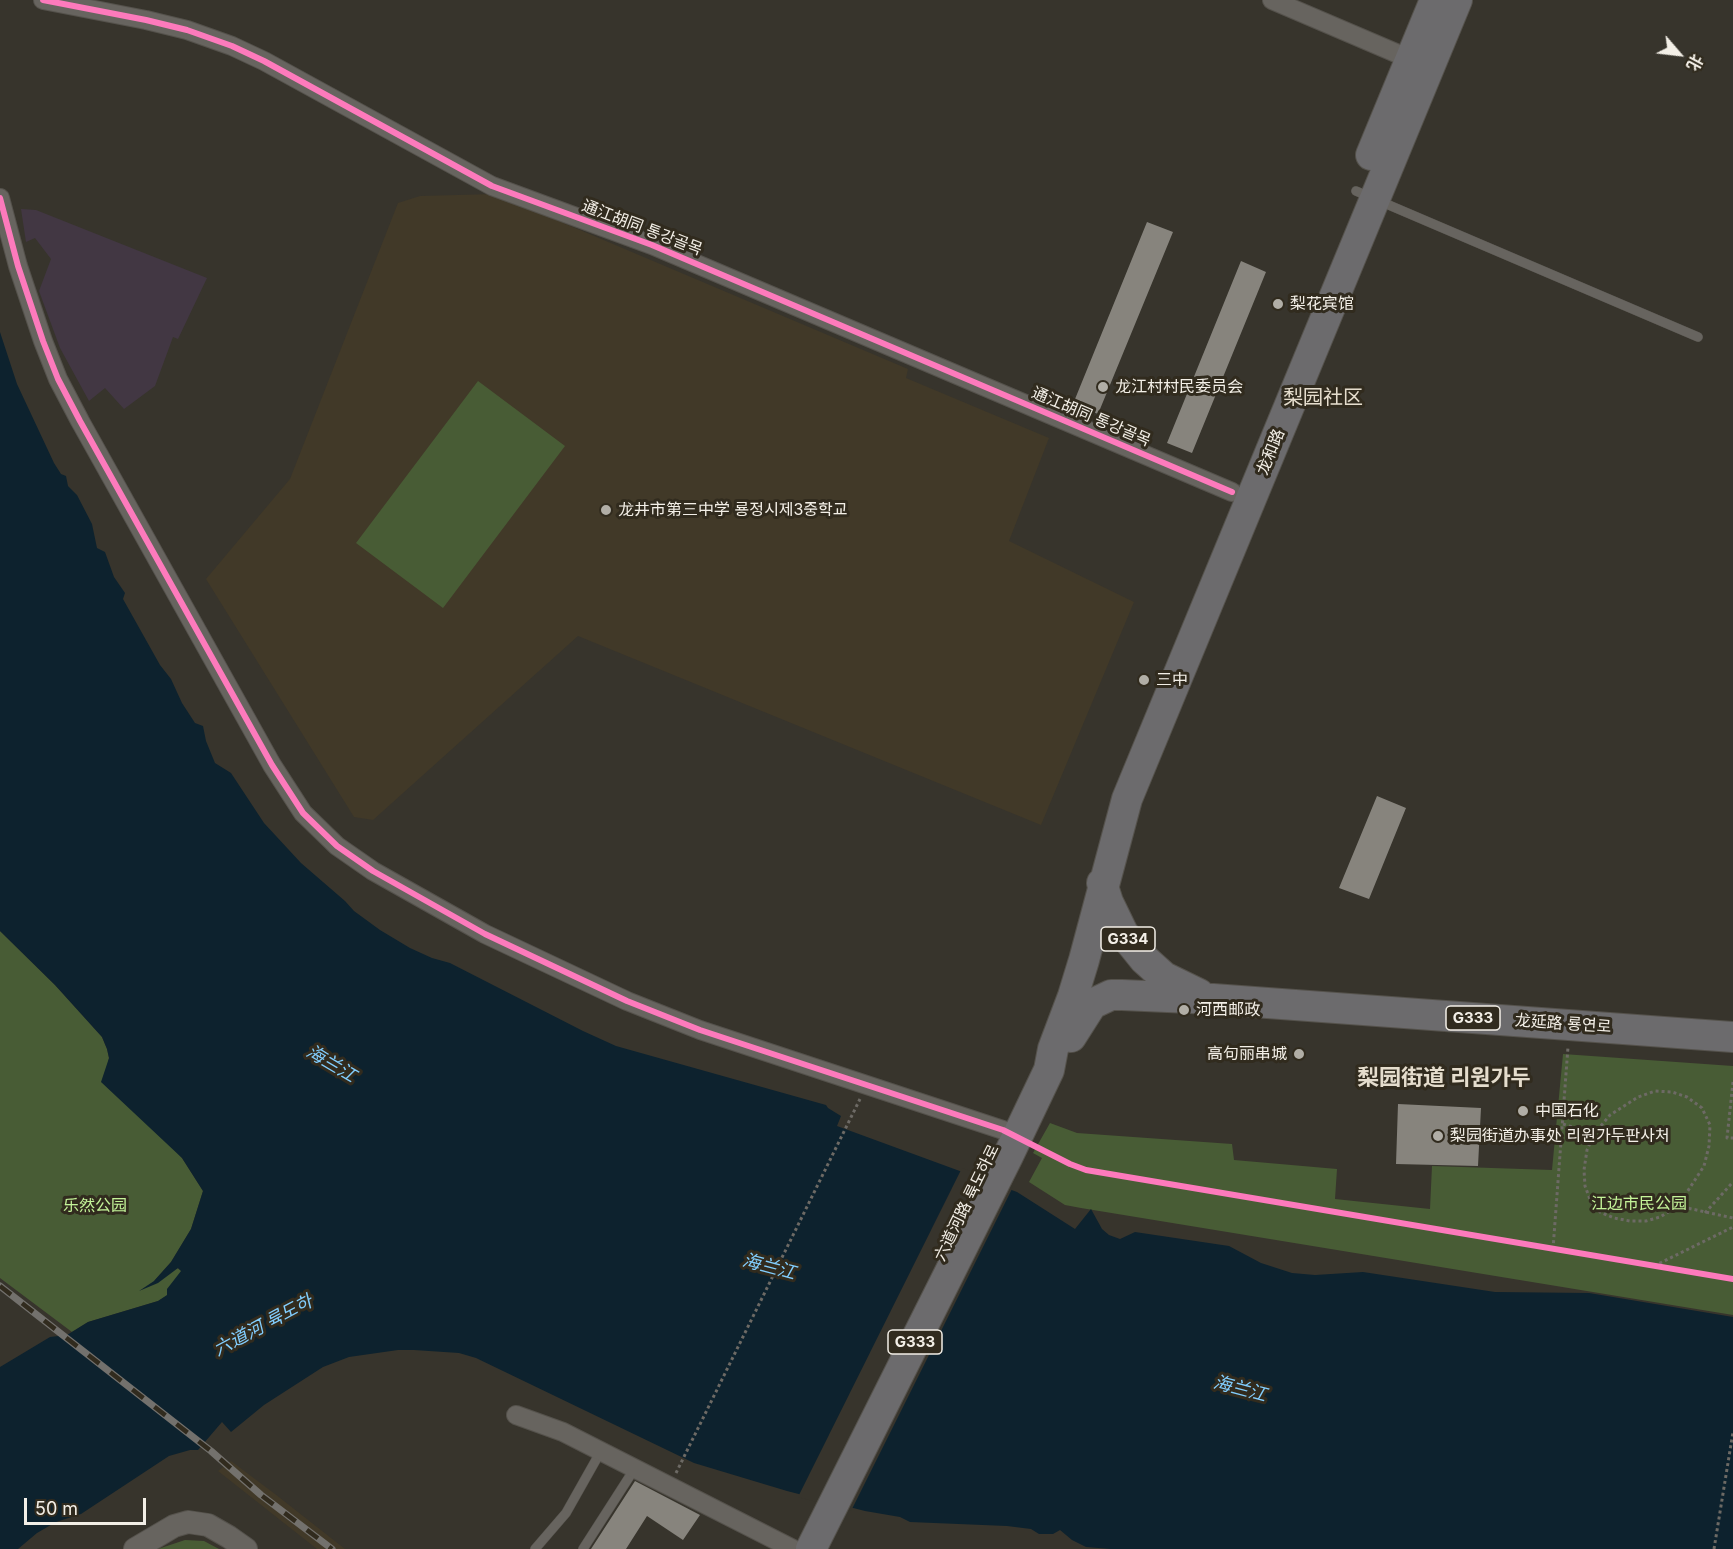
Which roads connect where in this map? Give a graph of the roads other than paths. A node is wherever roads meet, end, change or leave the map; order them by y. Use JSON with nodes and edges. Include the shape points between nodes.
{"nodes":[{"id":1,"x":43,"y":0,"type":"edge"},
{"id":2,"x":1272,"y":0,"type":"edge"},
{"id":3,"x":1435,"y":0,"type":"edge"},
{"id":4,"x":1457,"y":0,"type":"edge"},
{"id":5,"x":1410,"y":59,"type":"junction"},
{"id":6,"x":1366,"y":195,"type":"junction"},
{"id":7,"x":0,"y":198,"type":"edge"},
{"id":8,"x":1698,"y":337,"type":"dead end"},
{"id":9,"x":1232,"y":492,"type":"junction"},
{"id":10,"x":1107,"y":839,"type":"junction"},
{"id":11,"x":1104,"y":890,"type":"junction"},
{"id":12,"x":1164,"y":977,"type":"junction"},
{"id":13,"x":1215,"y":990,"type":"junction"},
{"id":14,"x":1073,"y":996,"type":"junction"},
{"id":15,"x":1733,"y":1019,"type":"edge"},
{"id":16,"x":1050,"y":1021,"type":"junction"},
{"id":17,"x":1733,"y":1037,"type":"edge"},
{"id":18,"x":1049,"y":1071,"type":"junction"},
{"id":19,"x":1006,"y":1143,"type":"junction"},
{"id":20,"x":516,"y":1415,"type":"dead end"},
{"id":21,"x":601,"y":1451,"type":"junction"},
{"id":22,"x":635,"y":1468,"type":"junction"},
{"id":23,"x":814,"y":1533,"type":"edge"},
{"id":24,"x":135,"y":1549,"type":"edge"},
{"id":25,"x":246,"y":1549,"type":"edge"},
{"id":26,"x":535,"y":1549,"type":"edge"},
{"id":27,"x":583,"y":1549,"type":"edge"},
{"id":28,"x":792,"y":1549,"type":"edge"}],
"edges":[{"from":1,"to":9,"type":"street","name":"通江胡同 통강골목","via":[[146,20],[232,46],[492,186],[652,245]]},
{"from":2,"to":5,"type":"street"},
{"from":3,"to":5,"type":"highway","name":"龙和路","number":"G334"},
{"from":4,"to":6,"type":"highway","name":"龙和路","number":"G334"},
{"from":5,"to":6,"type":"highway","name":"龙和路","number":"G334"},
{"from":6,"to":8,"type":"lane"},
{"from":6,"to":9,"type":"highway","name":"龙和路","number":"G334"},
{"from":6,"to":10,"type":"highway","name":"龙和路","number":"G334","via":[[1127,799]]},
{"from":7,"to":19,"type":"street","via":[[39,330],[80,421],[273,765],[303,813],[337,846],[373,871],[485,934],[627,1001],[700,1030],[867,1084]]},
{"from":9,"to":10,"type":"highway","name":"龙和路","number":"G334","via":[[1118,766],[1103,810]]},
{"from":10,"to":11,"type":"highway","name":"龙延路 룡연로","number":"G334"},
{"from":10,"to":13,"type":"highway","name":"龙延路 룡연로","number":"G334","via":[[1129,903],[1144,929],[1165,952]]},
{"from":10,"to":16,"type":"highway","name":"六道河路 륙도하로"},
{"from":11,"to":12,"type":"highway","name":"龙延路 룡연로","number":"G334","via":[[1123,933]]},
{"from":11,"to":14,"type":"highway","name":"六道河路 륙도하로"},
{"from":12,"to":13,"type":"highway","name":"龙延路 룡연로","number":"G334","via":[[1194,992]]},
{"from":12,"to":14,"type":"highway","via":[[1101,984]]},
{"from":13,"to":15,"type":"highway","name":"龙延路 룡연로","number":"G333","via":[[1253,986]]},
{"from":13,"to":17,"type":"highway","name":"龙延路 룡연로","number":"G333"},
{"from":13,"to":18,"type":"highway","name":"龙延路 룡연로","via":[[1111,995],[1100,1000],[1086,1011]]},
{"from":14,"to":16,"type":"highway"},
{"from":14,"to":18,"type":"highway","name":"六道河路 륙도하로"},
{"from":16,"to":19,"type":"highway","name":"六道河路 륙도하로","number":"G333"},
{"from":18,"to":19,"type":"highway","name":"六道河路 륙도하로","number":"G333"},
{"from":19,"to":23,"type":"highway","name":"六道河路 륙도하로","number":"G333"},
{"from":20,"to":21,"type":"street"},
{"from":21,"to":22,"type":"street"},
{"from":21,"to":26,"type":"lane","via":[[566,1513]]},
{"from":22,"to":27,"type":"lane"},
{"from":22,"to":28,"type":"street"},
{"from":23,"to":28,"type":"highway","name":"六道河路 륙도하로","number":"G333"},
{"from":24,"to":25,"type":"street","via":[[188,1522],[208,1525]]}]}
